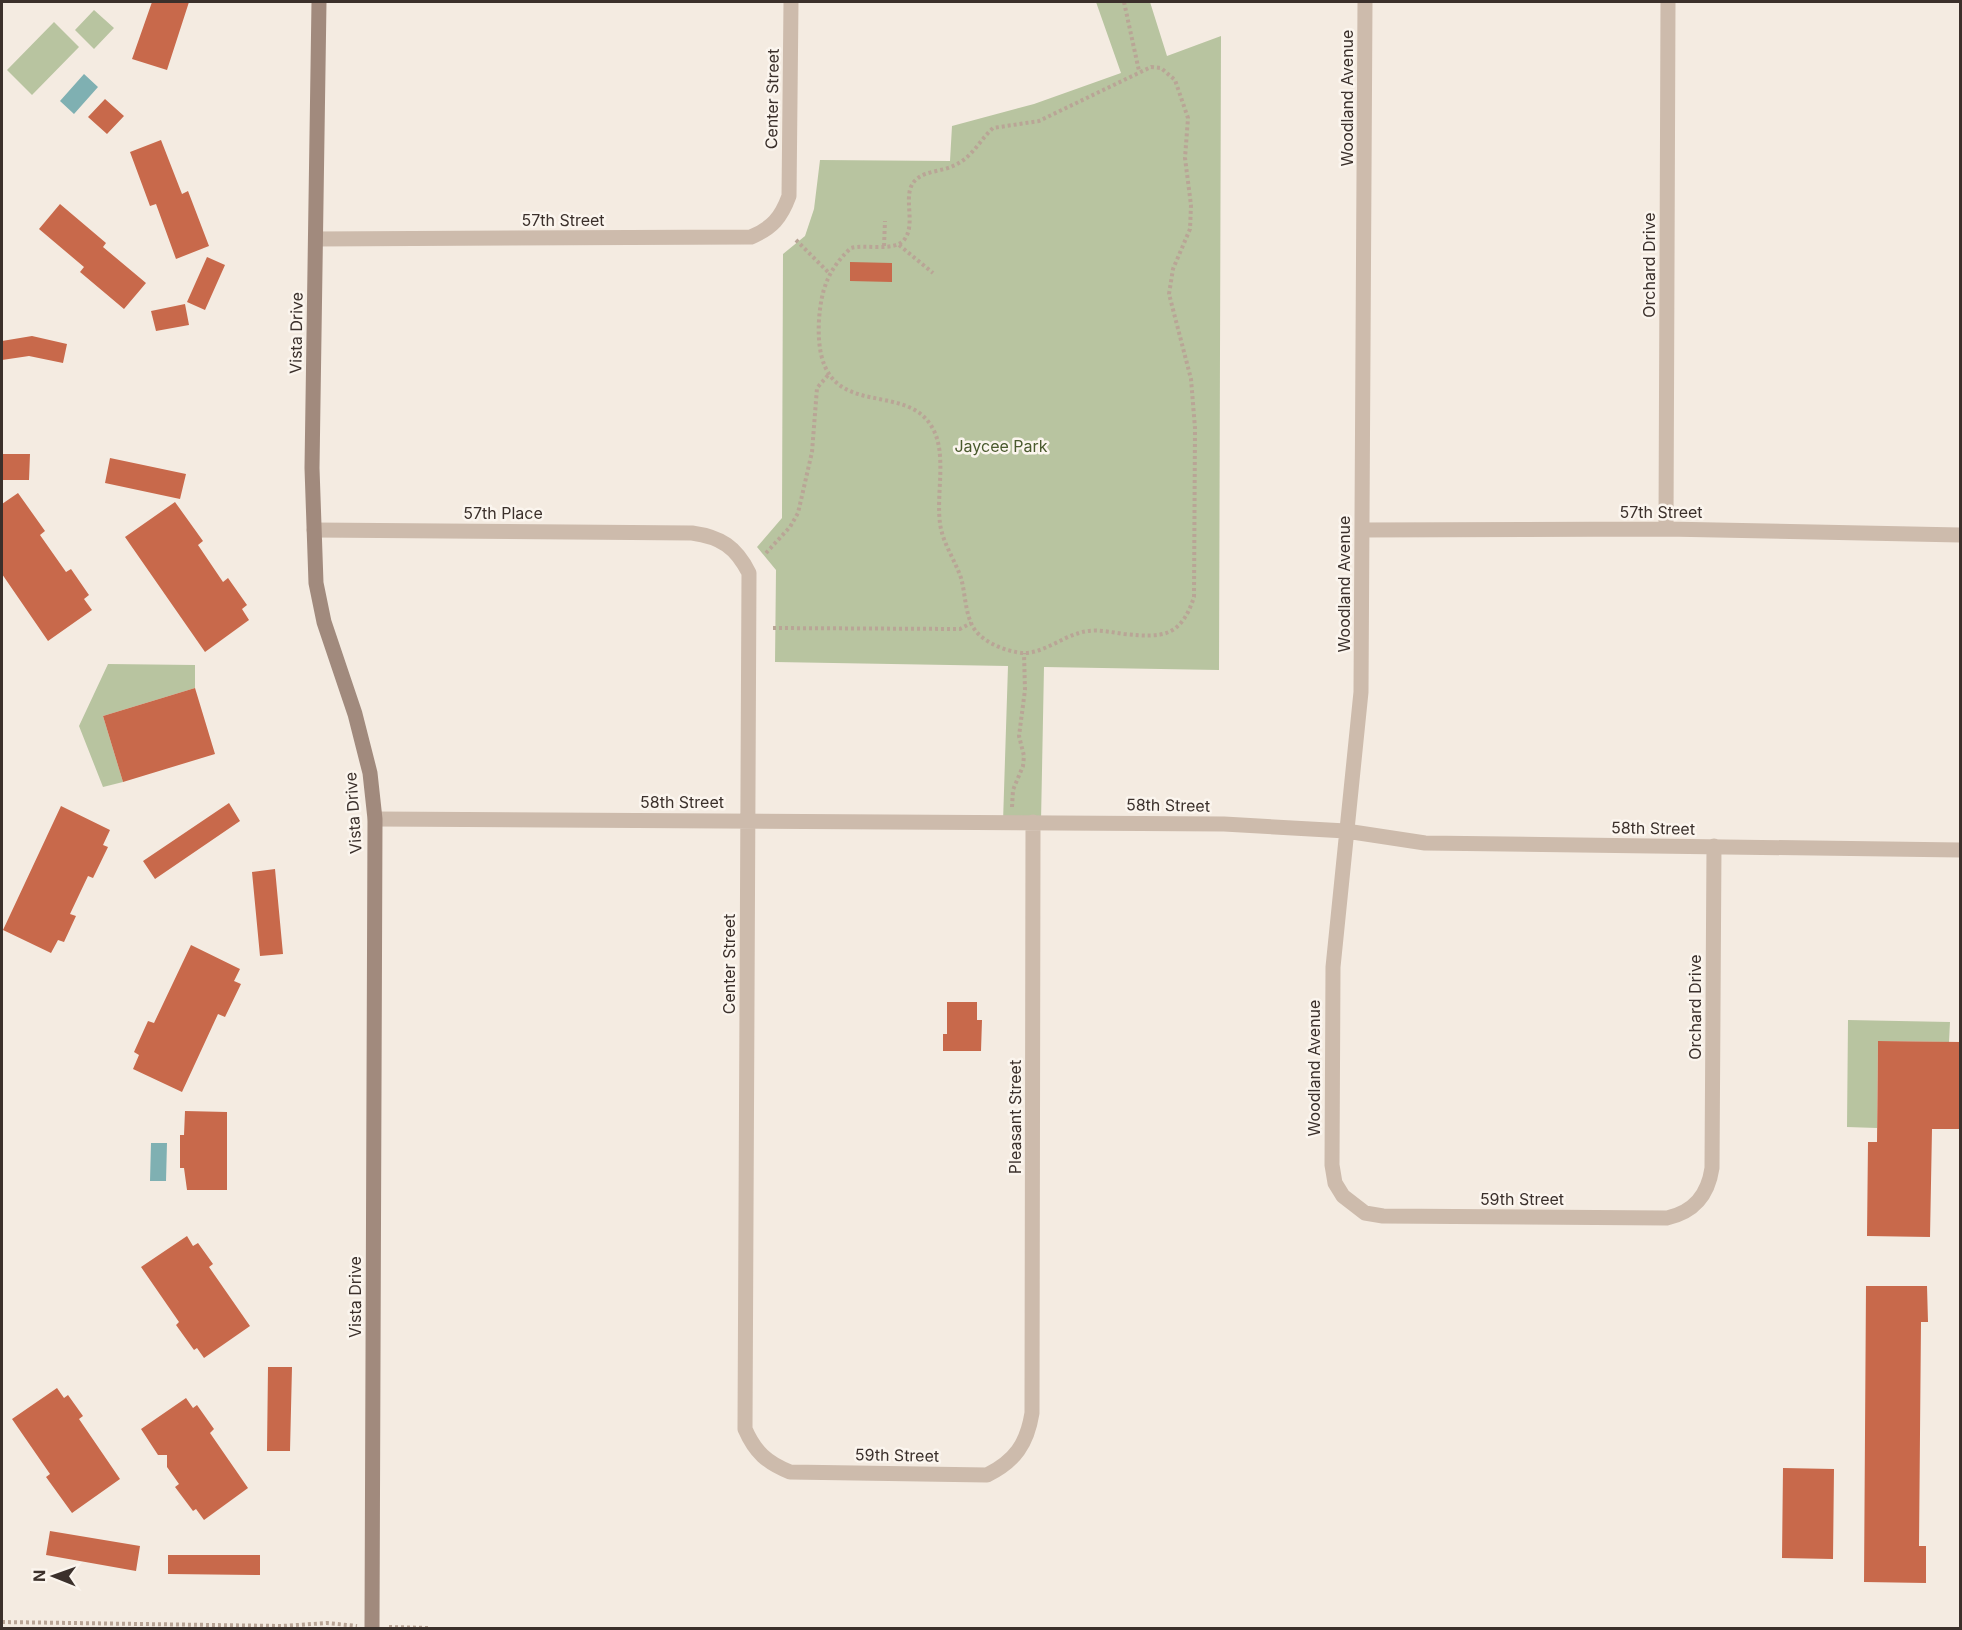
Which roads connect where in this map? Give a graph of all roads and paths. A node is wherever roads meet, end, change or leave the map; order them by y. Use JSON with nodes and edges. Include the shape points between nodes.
{"nodes":[{"id":1,"x":319,"y":2,"type":"edge"},
{"id":2,"x":791,"y":2,"type":"edge"},
{"id":3,"x":1124,"y":2,"type":"edge"},
{"id":4,"x":1365,"y":2,"type":"edge"},
{"id":5,"x":1668,"y":2,"type":"edge"},
{"id":6,"x":1139,"y":72,"type":"junction"},
{"id":7,"x":789,"y":196,"type":"joint"},
{"id":8,"x":885,"y":221,"type":"dead end"},
{"id":9,"x":316,"y":239,"type":"junction"},
{"id":10,"x":796,"y":240,"type":"dead end"},
{"id":11,"x":899,"y":245,"type":"junction"},
{"id":12,"x":884,"y":246,"type":"junction"},
{"id":13,"x":829,"y":273,"type":"junction"},
{"id":14,"x":933,"y":273,"type":"dead end"},
{"id":15,"x":830,"y":374,"type":"junction"},
{"id":16,"x":1666,"y":529,"type":"junction"},
{"id":17,"x":314,"y":530,"type":"junction"},
{"id":18,"x":1362,"y":530,"type":"junction"},
{"id":19,"x":692,"y":532,"type":"joint"},
{"id":20,"x":1960,"y":535,"type":"edge"},
{"id":21,"x":766,"y":553,"type":"dead end"},
{"id":22,"x":971,"y":623,"type":"junction"},
{"id":23,"x":773,"y":628,"type":"dead end"},
{"id":24,"x":1024,"y":653,"type":"junction"},
{"id":25,"x":375,"y":819,"type":"junction"},
{"id":26,"x":747,"y":820,"type":"junction"},
{"id":27,"x":1011,"y":821,"type":"junction"},
{"id":28,"x":1033,"y":822,"type":"junction"},
{"id":29,"x":1346,"y":831,"type":"junction"},
{"id":30,"x":1714,"y":846,"type":"junction"},
{"id":31,"x":1960,"y":850,"type":"edge"},
{"id":32,"x":1332,"y":1165,"type":"joint"},
{"id":33,"x":1712,"y":1168,"type":"joint"},
{"id":34,"x":1032,"y":1413,"type":"joint"},
{"id":35,"x":745,"y":1429,"type":"joint"},
{"id":36,"x":2,"y":1622,"type":"edge"},
{"id":37,"x":344,"y":1625,"type":"dead end"},
{"id":38,"x":396,"y":1628,"type":"edge"},
{"id":39,"x":372,"y":1629,"type":"edge"},
{"id":40,"x":430,"y":1629,"type":"edge"}],
"edges":[{"from":1,"to":9,"type":"street","name":"Vista Drive"},
{"from":2,"to":7,"type":"street","name":"Center Street"},
{"from":3,"to":6,"type":"path"},
{"from":4,"to":18,"type":"street","name":"Woodland Avenue"},
{"from":5,"to":16,"type":"street","name":"Orchard Drive"},
{"from":6,"to":11,"type":"path","via":[[1039,122],[993,128],[964,160],[917,178],[910,190],[908,233]]},
{"from":6,"to":24,"type":"path","via":[[1161,68],[1175,80],[1188,118],[1185,175],[1191,205],[1190,229],[1173,269],[1169,294],[1191,379],[1195,428],[1194,597],[1183,622],[1168,633],[1143,636],[1089,631]]},
{"from":7,"to":9,"type":"street","name":"57th Street","via":[[783,214],[770,229],[751,237]]},
{"from":8,"to":12,"type":"path"},
{"from":9,"to":17,"type":"street","name":"Vista Drive"},
{"from":10,"to":13,"type":"path"},
{"from":11,"to":12,"type":"path"},
{"from":11,"to":14,"type":"path"},
{"from":12,"to":13,"type":"path","via":[[850,248]]},
{"from":13,"to":15,"type":"path","via":[[820,304],[818,337],[819,353]]},
{"from":15,"to":21,"type":"path","via":[[817,388],[812,452],[798,513]]},
{"from":15,"to":22,"type":"path","via":[[852,393],[916,411],[933,428],[940,472],[940,525],[961,578]]},
{"from":16,"to":18,"type":"street","name":"57th Street"},
{"from":16,"to":20,"type":"street","name":"57th Street"},
{"from":17,"to":19,"type":"street","name":"57th Place"},
{"from":17,"to":25,"type":"street","name":"Vista Drive","via":[[316,582],[324,622],[355,714],[370,773]]},
{"from":18,"to":29,"type":"street","name":"Woodland Avenue","via":[[1361,692]]},
{"from":19,"to":26,"type":"street","name":"Center Street","via":[[729,544],[749,573]]},
{"from":22,"to":23,"type":"path","via":[[960,629]]},
{"from":22,"to":24,"type":"path","via":[[988,641]]},
{"from":24,"to":27,"type":"path","via":[[1025,690],[1019,736],[1024,756],[1013,790]]},
{"from":25,"to":26,"type":"street","name":"58th Street"},
{"from":25,"to":39,"type":"street","name":"Vista Drive"},
{"from":26,"to":27,"type":"street","name":"58th Street"},
{"from":26,"to":35,"type":"street","name":"Center Street"},
{"from":27,"to":28,"type":"street","name":"58th Street"},
{"from":28,"to":29,"type":"street","name":"58th Street","via":[[1224,824]]},
{"from":28,"to":34,"type":"street","name":"Pleasant Street"},
{"from":29,"to":30,"type":"street","name":"58th Street","via":[[1425,843]]},
{"from":29,"to":32,"type":"street","name":"Woodland Avenue","via":[[1333,967]]},
{"from":30,"to":31,"type":"street","name":"58th Street"},
{"from":30,"to":33,"type":"street","name":"Orchard Drive"},
{"from":32,"to":33,"type":"street","name":"59th Street","via":[[1335,1183],[1343,1196],[1365,1213],[1383,1216],[1678,1216],[1703,1197]]},
{"from":34,"to":35,"type":"street","name":"59th Street","via":[[1029,1434],[1020,1452],[1005,1466],[987,1474],[790,1472],[760,1456]]},
{"from":36,"to":37,"type":"path"},
{"from":38,"to":40,"type":"path"}]}
